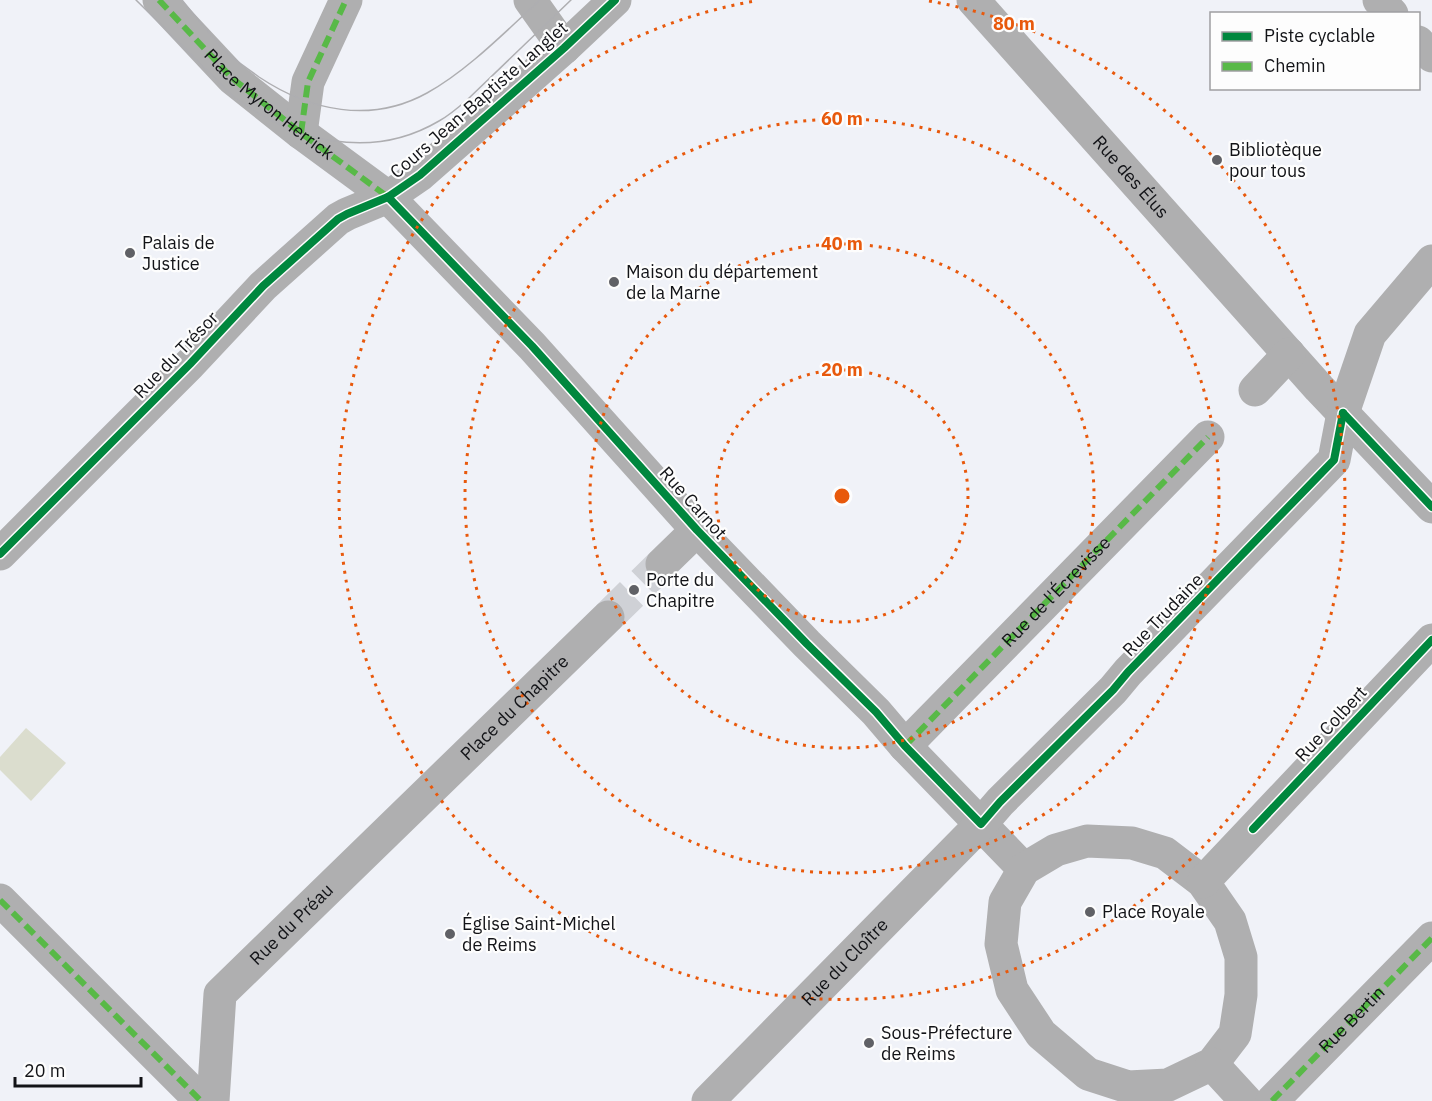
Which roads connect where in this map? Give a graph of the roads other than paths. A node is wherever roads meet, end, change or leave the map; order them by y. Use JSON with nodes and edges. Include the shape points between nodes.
{"nodes":[{"id":1,"x":159,"y":0,"type":"edge"},
{"id":2,"x":346,"y":0,"type":"edge"},
{"id":3,"x":530,"y":0,"type":"edge"},
{"id":4,"x":615,"y":0,"type":"edge"},
{"id":5,"x":973,"y":0,"type":"edge"},
{"id":6,"x":1379,"y":0,"type":"edge"},
{"id":7,"x":1390,"y":12,"type":"edge"},
{"id":8,"x":1420,"y":43,"type":"edge"},
{"id":9,"x":564,"y":48,"type":"junction"},
{"id":10,"x":1432,"y":56,"type":"edge"},
{"id":11,"x":301,"y":133,"type":"junction"},
{"id":12,"x":388,"y":197,"type":"junction"},
{"id":13,"x":1432,"y":261,"type":"edge"},
{"id":14,"x":1289,"y":354,"type":"junction"},
{"id":15,"x":1255,"y":390,"type":"dead end"},
{"id":16,"x":1342,"y":413,"type":"junction"},
{"id":17,"x":1208,"y":436,"type":"dead end"},
{"id":18,"x":1432,"y":507,"type":"edge"},
{"id":19,"x":697,"y":530,"type":"junction"},
{"id":20,"x":0,"y":554,"type":"edge"},
{"id":21,"x":662,"y":564,"type":"tunnel mouth"},
{"id":22,"x":598,"y":626,"type":"tunnel mouth"},
{"id":23,"x":1432,"y":640,"type":"edge"},
{"id":24,"x":905,"y":746,"type":"junction"},
{"id":25,"x":440,"y":781,"type":"joint"},
{"id":26,"x":981,"y":824,"type":"junction"},
{"id":27,"x":1024,"y":869,"type":"junction"},
{"id":28,"x":1203,"y":882,"type":"junction"},
{"id":29,"x":0,"y":900,"type":"edge"},
{"id":30,"x":1432,"y":938,"type":"edge"},
{"id":31,"x":1212,"y":1064,"type":"junction"},
{"id":32,"x":201,"y":1101,"type":"edge"},
{"id":33,"x":213,"y":1101,"type":"edge"},
{"id":34,"x":708,"y":1101,"type":"edge"},
{"id":35,"x":1246,"y":1101,"type":"edge"},
{"id":36,"x":1272,"y":1101,"type":"edge"}],
"edges":[{"from":1,"to":11,"type":"street","name":"Place Myron Herrick","via":[[232,78]]},
{"from":2,"to":11,"type":"street","via":[[308,82]]},
{"from":3,"to":9,"type":"street","name":"Cours Jean-Baptiste Langlet"},
{"from":4,"to":9,"type":"street","name":"Cours Jean-Baptiste Langlet"},
{"from":5,"to":14,"type":"street","name":"Rue des Élus"},
{"from":6,"to":7,"type":"street"},
{"from":8,"to":10,"type":"street"},
{"from":9,"to":12,"type":"street","name":"Cours Jean-Baptiste Langlet","via":[[420,174]]},
{"from":11,"to":12,"type":"street","name":"Place Myron Herrick"},
{"from":12,"to":19,"type":"street","name":"Rue Carnot","via":[[532,346]]},
{"from":12,"to":20,"type":"street","name":"Rue du Trésor","via":[[338,219],[263,286]]},
{"from":13,"to":16,"type":"street","name":"Rue Trudaine","via":[[1370,334]]},
{"from":14,"to":15,"type":"street"},
{"from":14,"to":16,"type":"street","name":"Rue des Élus"},
{"from":16,"to":18,"type":"street","name":"Rue des Élus"},
{"from":16,"to":26,"type":"street","name":"Rue Trudaine","via":[[1334,460]]},
{"from":17,"to":24,"type":"street","name":"Rue de l'Écrevisse"},
{"from":19,"to":21,"type":"street"},
{"from":19,"to":24,"type":"street","name":"Rue Carnot"},
{"from":22,"to":25,"type":"street","name":"Place du Chapitre"},
{"from":23,"to":28,"type":"street","name":"Rue Colbert"},
{"from":24,"to":26,"type":"street","name":"Rue Carnot"},
{"from":25,"to":33,"type":"street","name":"Rue du Préau","via":[[220,994]]},
{"from":26,"to":27,"type":"street","name":"Rue Carnot"},
{"from":26,"to":34,"type":"street","name":"Rue du Cloître"},
{"from":27,"to":28,"type":"street","via":[[1056,850],[1087,841],[1132,843],[1165,853]]},
{"from":27,"to":31,"type":"street","via":[[1005,902],[1001,944],[1012,990],[1041,1034],[1088,1074],[1128,1087],[1168,1085]]},
{"from":28,"to":31,"type":"street","via":[[1230,921],[1241,957],[1235,1034]]},
{"from":29,"to":32,"type":"street"},
{"from":30,"to":36,"type":"street","name":"Rue Bertin"},
{"from":31,"to":35,"type":"street"}]}
